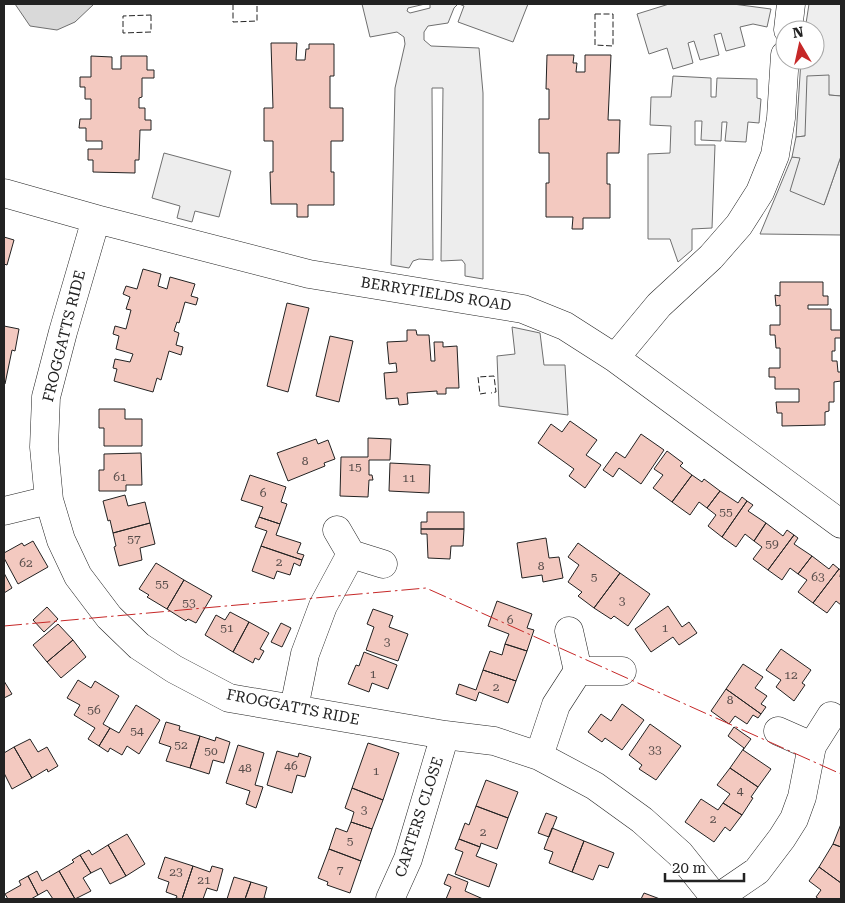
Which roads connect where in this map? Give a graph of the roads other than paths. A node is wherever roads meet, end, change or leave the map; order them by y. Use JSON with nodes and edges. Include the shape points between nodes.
{"nodes":[{"id":1,"x":791,"y":4,"type":"edge"},
{"id":2,"x":789,"y":20,"type":"edge"},
{"id":3,"x":784,"y":70,"type":"edge"},
{"id":4,"x":4,"y":193,"type":"edge"},
{"id":5,"x":96,"y":219,"type":"junction"},
{"id":6,"x":615,"y":358,"type":"junction"},
{"id":7,"x":49,"y":500,"type":"junction"},
{"id":8,"x":4,"y":511,"type":"edge"},
{"id":9,"x":841,"y":524,"type":"edge"},
{"id":10,"x":337,"y":530,"type":"dead end"},
{"id":11,"x":351,"y":554,"type":"junction"},
{"id":12,"x":383,"y":564,"type":"dead end"},
{"id":13,"x":569,"y":631,"type":"dead end"},
{"id":14,"x":578,"y":671,"type":"junction"},
{"id":15,"x":622,"y":671,"type":"dead end"},
{"id":16,"x":294,"y":708,"type":"junction"},
{"id":17,"x":831,"y":716,"type":"dead end"},
{"id":18,"x":778,"y":731,"type":"dead end"},
{"id":19,"x":445,"y":735,"type":"junction"},
{"id":20,"x":812,"y":746,"type":"junction"},
{"id":21,"x":538,"y":756,"type":"junction"},
{"id":22,"x":390,"y":899,"type":"edge"},
{"id":23,"x":716,"y":899,"type":"edge"}],
"edges":[{"from":1,"to":2,"type":"street"},
{"from":3,"to":6,"type":"street","via":[[775,155],[760,192],[739,226],[659,305]]},
{"from":4,"to":5,"type":"street","name":"BERRYFIELDS ROAD"},
{"from":5,"to":6,"type":"street","name":"BERRYFIELDS ROAD","via":[[309,274],[523,309],[565,326]]},
{"from":5,"to":7,"type":"street","name":"FROGGATTS RIDE","via":[[46,397],[44,446]]},
{"from":6,"to":9,"type":"street","name":"BERRYFIELDS ROAD"},
{"from":7,"to":8,"type":"street"},
{"from":7,"to":16,"type":"street","name":"FROGGATTS RIDE","via":[[61,540],[78,576],[109,617],[139,646],[174,670],[229,698]]},
{"from":10,"to":11,"type":"street"},
{"from":11,"to":12,"type":"street"},
{"from":11,"to":16,"type":"street","via":[[323,606],[305,654]]},
{"from":13,"to":14,"type":"street"},
{"from":14,"to":15,"type":"street"},
{"from":14,"to":21,"type":"street","via":[[556,705]]},
{"from":16,"to":19,"type":"street","name":"FROGGATTS RIDE"},
{"from":17,"to":20,"type":"street"},
{"from":18,"to":20,"type":"street"},
{"from":19,"to":21,"type":"street","name":"FROGGATTS RIDE","via":[[494,742]]},
{"from":19,"to":22,"type":"street","name":"CARTERS CLOSE","via":[[408,858]]},
{"from":20,"to":23,"type":"street","via":[[802,798],[794,819],[757,870]]},
{"from":21,"to":23,"type":"street","name":"FROGGATTS RIDE","via":[[595,786],[642,820],[680,854]]}]}
